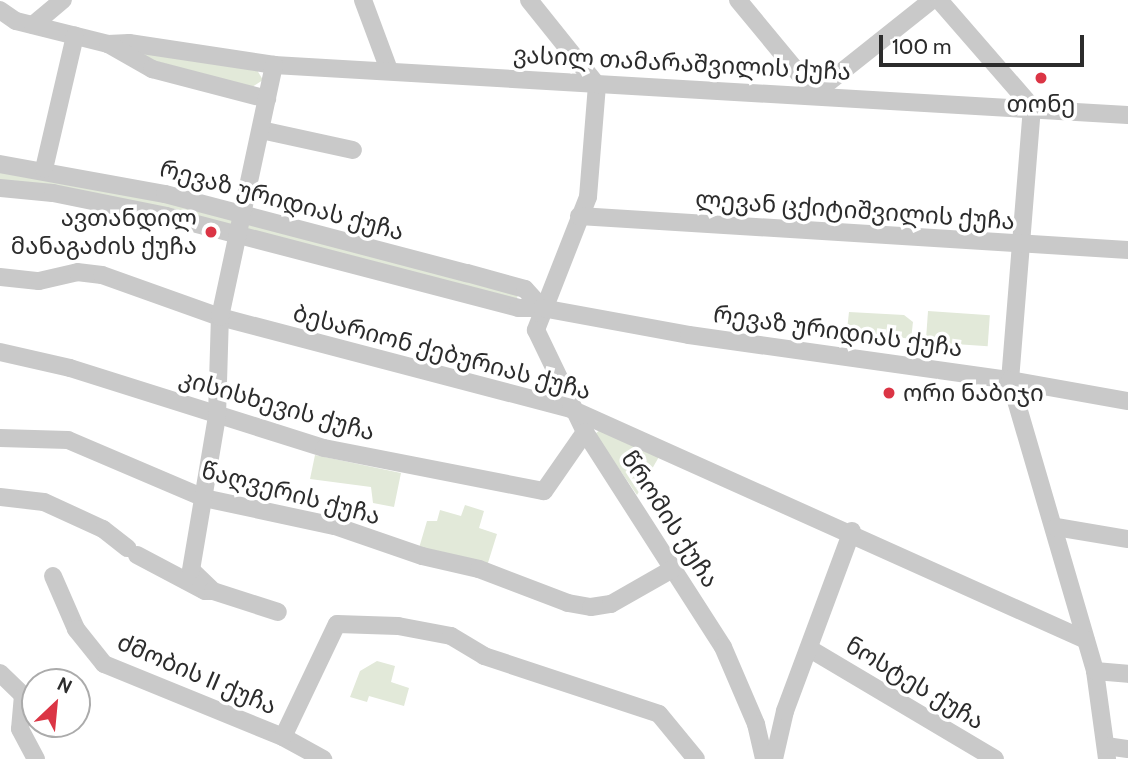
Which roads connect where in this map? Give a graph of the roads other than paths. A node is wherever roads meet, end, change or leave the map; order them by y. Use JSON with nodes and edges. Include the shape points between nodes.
{"nodes":[{"id":1,"x":63,"y":0,"type":"edge"},
{"id":2,"x":363,"y":0,"type":"edge"},
{"id":3,"x":528,"y":0,"type":"edge"},
{"id":4,"x":738,"y":0,"type":"edge"},
{"id":5,"x":932,"y":0,"type":"edge"},
{"id":6,"x":939,"y":0,"type":"edge"},
{"id":7,"x":0,"y":10,"type":"edge"},
{"id":8,"x":16,"y":23,"type":"edge"},
{"id":9,"x":75,"y":36,"type":"junction"},
{"id":10,"x":108,"y":44,"type":"junction"},
{"id":11,"x":274,"y":65,"type":"junction"},
{"id":12,"x":389,"y":70,"type":"junction"},
{"id":13,"x":597,"y":85,"type":"junction"},
{"id":14,"x":815,"y":93,"type":"junction"},
{"id":15,"x":267,"y":99,"type":"junction"},
{"id":16,"x":1032,"y":107,"type":"junction"},
{"id":17,"x":1128,"y":115,"type":"edge"},
{"id":18,"x":261,"y":130,"type":"junction"},
{"id":19,"x":353,"y":150,"type":"dead end"},
{"id":20,"x":0,"y":164,"type":"edge"},
{"id":21,"x":44,"y":169,"type":"junction"},
{"id":22,"x":0,"y":188,"type":"edge"},
{"id":23,"x":242,"y":214,"type":"junction"},
{"id":24,"x":579,"y":216,"type":"junction"},
{"id":25,"x":237,"y":235,"type":"junction"},
{"id":26,"x":1021,"y":244,"type":"junction"},
{"id":27,"x":1128,"y":250,"type":"edge"},
{"id":28,"x":0,"y":278,"type":"edge"},
{"id":29,"x":542,"y":308,"type":"junction"},
{"id":30,"x":220,"y":317,"type":"junction"},
{"id":31,"x":0,"y":352,"type":"edge"},
{"id":32,"x":1010,"y":380,"type":"junction"},
{"id":33,"x":1128,"y":401,"type":"edge"},
{"id":34,"x":571,"y":409,"type":"junction"},
{"id":35,"x":217,"y":416,"type":"junction"},
{"id":36,"x":585,"y":432,"type":"junction"},
{"id":37,"x":0,"y":438,"type":"edge"},
{"id":38,"x":0,"y":496,"type":"edge"},
{"id":39,"x":204,"y":498,"type":"junction"},
{"id":40,"x":1056,"y":527,"type":"junction"},
{"id":41,"x":852,"y":531,"type":"junction"},
{"id":42,"x":1128,"y":539,"type":"edge"},
{"id":43,"x":674,"y":568,"type":"junction"},
{"id":44,"x":54,"y":576,"type":"dead end"},
{"id":45,"x":213,"y":591,"type":"junction"},
{"id":46,"x":278,"y":612,"type":"dead end"},
{"id":47,"x":1086,"y":640,"type":"junction"},
{"id":48,"x":810,"y":649,"type":"junction"},
{"id":49,"x":1095,"y":671,"type":"junction"},
{"id":50,"x":0,"y":673,"type":"edge"},
{"id":51,"x":1128,"y":674,"type":"edge"},
{"id":52,"x":283,"y":737,"type":"junction"},
{"id":53,"x":1128,"y":749,"type":"edge"},
{"id":54,"x":1107,"y":752,"type":"edge"},
{"id":55,"x":36,"y":759,"type":"edge"},
{"id":56,"x":323,"y":759,"type":"edge"},
{"id":57,"x":696,"y":759,"type":"edge"},
{"id":58,"x":764,"y":759,"type":"edge"},
{"id":59,"x":774,"y":759,"type":"edge"},
{"id":60,"x":995,"y":759,"type":"edge"}],
"edges":[{"from":1,"to":8,"type":"street"},
{"from":2,"to":12,"type":"street"},
{"from":3,"to":13,"type":"street"},
{"from":4,"to":14,"type":"street"},
{"from":5,"to":14,"type":"street"},
{"from":6,"to":16,"type":"street"},
{"from":7,"to":8,"type":"street"},
{"from":8,"to":9,"type":"street"},
{"from":9,"to":10,"type":"street"},
{"from":9,"to":21,"type":"street"},
{"from":10,"to":11,"type":"street","name":"ვასილ თამარაშვილის ქუჩა","via":[[129,43]]},
{"from":10,"to":15,"type":"street","via":[[152,69]]},
{"from":11,"to":12,"type":"street","name":"ვასილ თამარაშვილის ქუჩა"},
{"from":11,"to":15,"type":"street"},
{"from":12,"to":13,"type":"street","name":"ვასილ თამარაშვილის ქუჩა"},
{"from":13,"to":14,"type":"street","name":"ვასილ თამარაშვილის ქუჩა"},
{"from":13,"to":24,"type":"street","via":[[588,197]]},
{"from":14,"to":16,"type":"street","name":"ვასილ თამარაშვილის ქუჩა"},
{"from":15,"to":18,"type":"street"},
{"from":16,"to":17,"type":"street","name":"ვასილ თამარაშვილის ქუჩა"},
{"from":16,"to":26,"type":"street"},
{"from":18,"to":19,"type":"street"},
{"from":18,"to":23,"type":"street"},
{"from":20,"to":21,"type":"street","name":"რევაზ ურიდიას ქუჩა"},
{"from":21,"to":23,"type":"street","name":"რევაზ ურიდიას ქუჩა"},
{"from":22,"to":25,"type":"street","name":"რევაზ ურიდიას ქუჩა","via":[[53,193]]},
{"from":23,"to":25,"type":"street"},
{"from":23,"to":29,"type":"street","name":"რევაზ ურიდიას ქუჩა","via":[[525,289]]},
{"from":24,"to":26,"type":"street","name":"ლევან ცქიტიშვილის ქუჩა"},
{"from":24,"to":29,"type":"street"},
{"from":25,"to":29,"type":"street","name":"რევაზ ურიდიას ქუჩა","via":[[518,308]]},
{"from":25,"to":30,"type":"street"},
{"from":26,"to":27,"type":"street","name":"ლევან ცქიტიშვილის ქუჩა"},
{"from":26,"to":32,"type":"street"},
{"from":28,"to":30,"type":"street","name":"ბესარიონ ქებურიას ქუჩა","via":[[39,281],[77,272],[102,275]]},
{"from":29,"to":32,"type":"street","name":"რევაზ ურიდიას ქუჩა","via":[[689,335]]},
{"from":29,"to":34,"type":"street","name":"წრომის ქუჩა","via":[[536,330]]},
{"from":30,"to":34,"type":"street","name":"ბესარიონ ქებურიას ქუჩა"},
{"from":30,"to":35,"type":"street"},
{"from":31,"to":35,"type":"street","name":"კისისხევის ქუჩა","via":[[69,368]]},
{"from":32,"to":33,"type":"street","name":"რევაზ ურიდიას ქუჩა"},
{"from":32,"to":40,"type":"street"},
{"from":34,"to":36,"type":"street","name":"წრომის ქუჩა"},
{"from":34,"to":41,"type":"street","name":"ბესარიონ ქებურიას ქუჩა"},
{"from":35,"to":36,"type":"street","name":"კისისხევის ქუჩა","via":[[324,448],[544,491]]},
{"from":35,"to":39,"type":"street"},
{"from":36,"to":43,"type":"street","name":"წრომის ქუჩა"},
{"from":37,"to":39,"type":"street","name":"წაღვერის ქუჩა","via":[[68,440]]},
{"from":38,"to":45,"type":"street","via":[[44,502],[103,529],[132,552],[205,591]]},
{"from":39,"to":43,"type":"street","name":"წაღვერის ქუჩა","via":[[335,526],[591,607],[611,604]]},
{"from":39,"to":45,"type":"street","via":[[191,570]]},
{"from":40,"to":42,"type":"street"},
{"from":40,"to":47,"type":"street"},
{"from":41,"to":47,"type":"street","name":"ბესარიონ ქებურიას ქუჩა"},
{"from":41,"to":48,"type":"street"},
{"from":43,"to":58,"type":"street","name":"წრომის ქუჩა","via":[[739,681]]},
{"from":44,"to":52,"type":"street","name":"ძმობის II ქუჩა","via":[[76,629],[104,664]]},
{"from":45,"to":46,"type":"street"},
{"from":47,"to":49,"type":"street"},
{"from":48,"to":59,"type":"street","via":[[785,711]]},
{"from":48,"to":60,"type":"street","name":"ნოსტეს ქუჩა"},
{"from":49,"to":51,"type":"street"},
{"from":49,"to":54,"type":"street"},
{"from":50,"to":55,"type":"street","via":[[23,695],[20,729]]},
{"from":52,"to":56,"type":"street","name":"ძმობის II ქუჩა"},
{"from":52,"to":57,"type":"street","via":[[337,624],[398,626],[451,636],[484,656],[659,714]]},
{"from":53,"to":54,"type":"street"}]}
